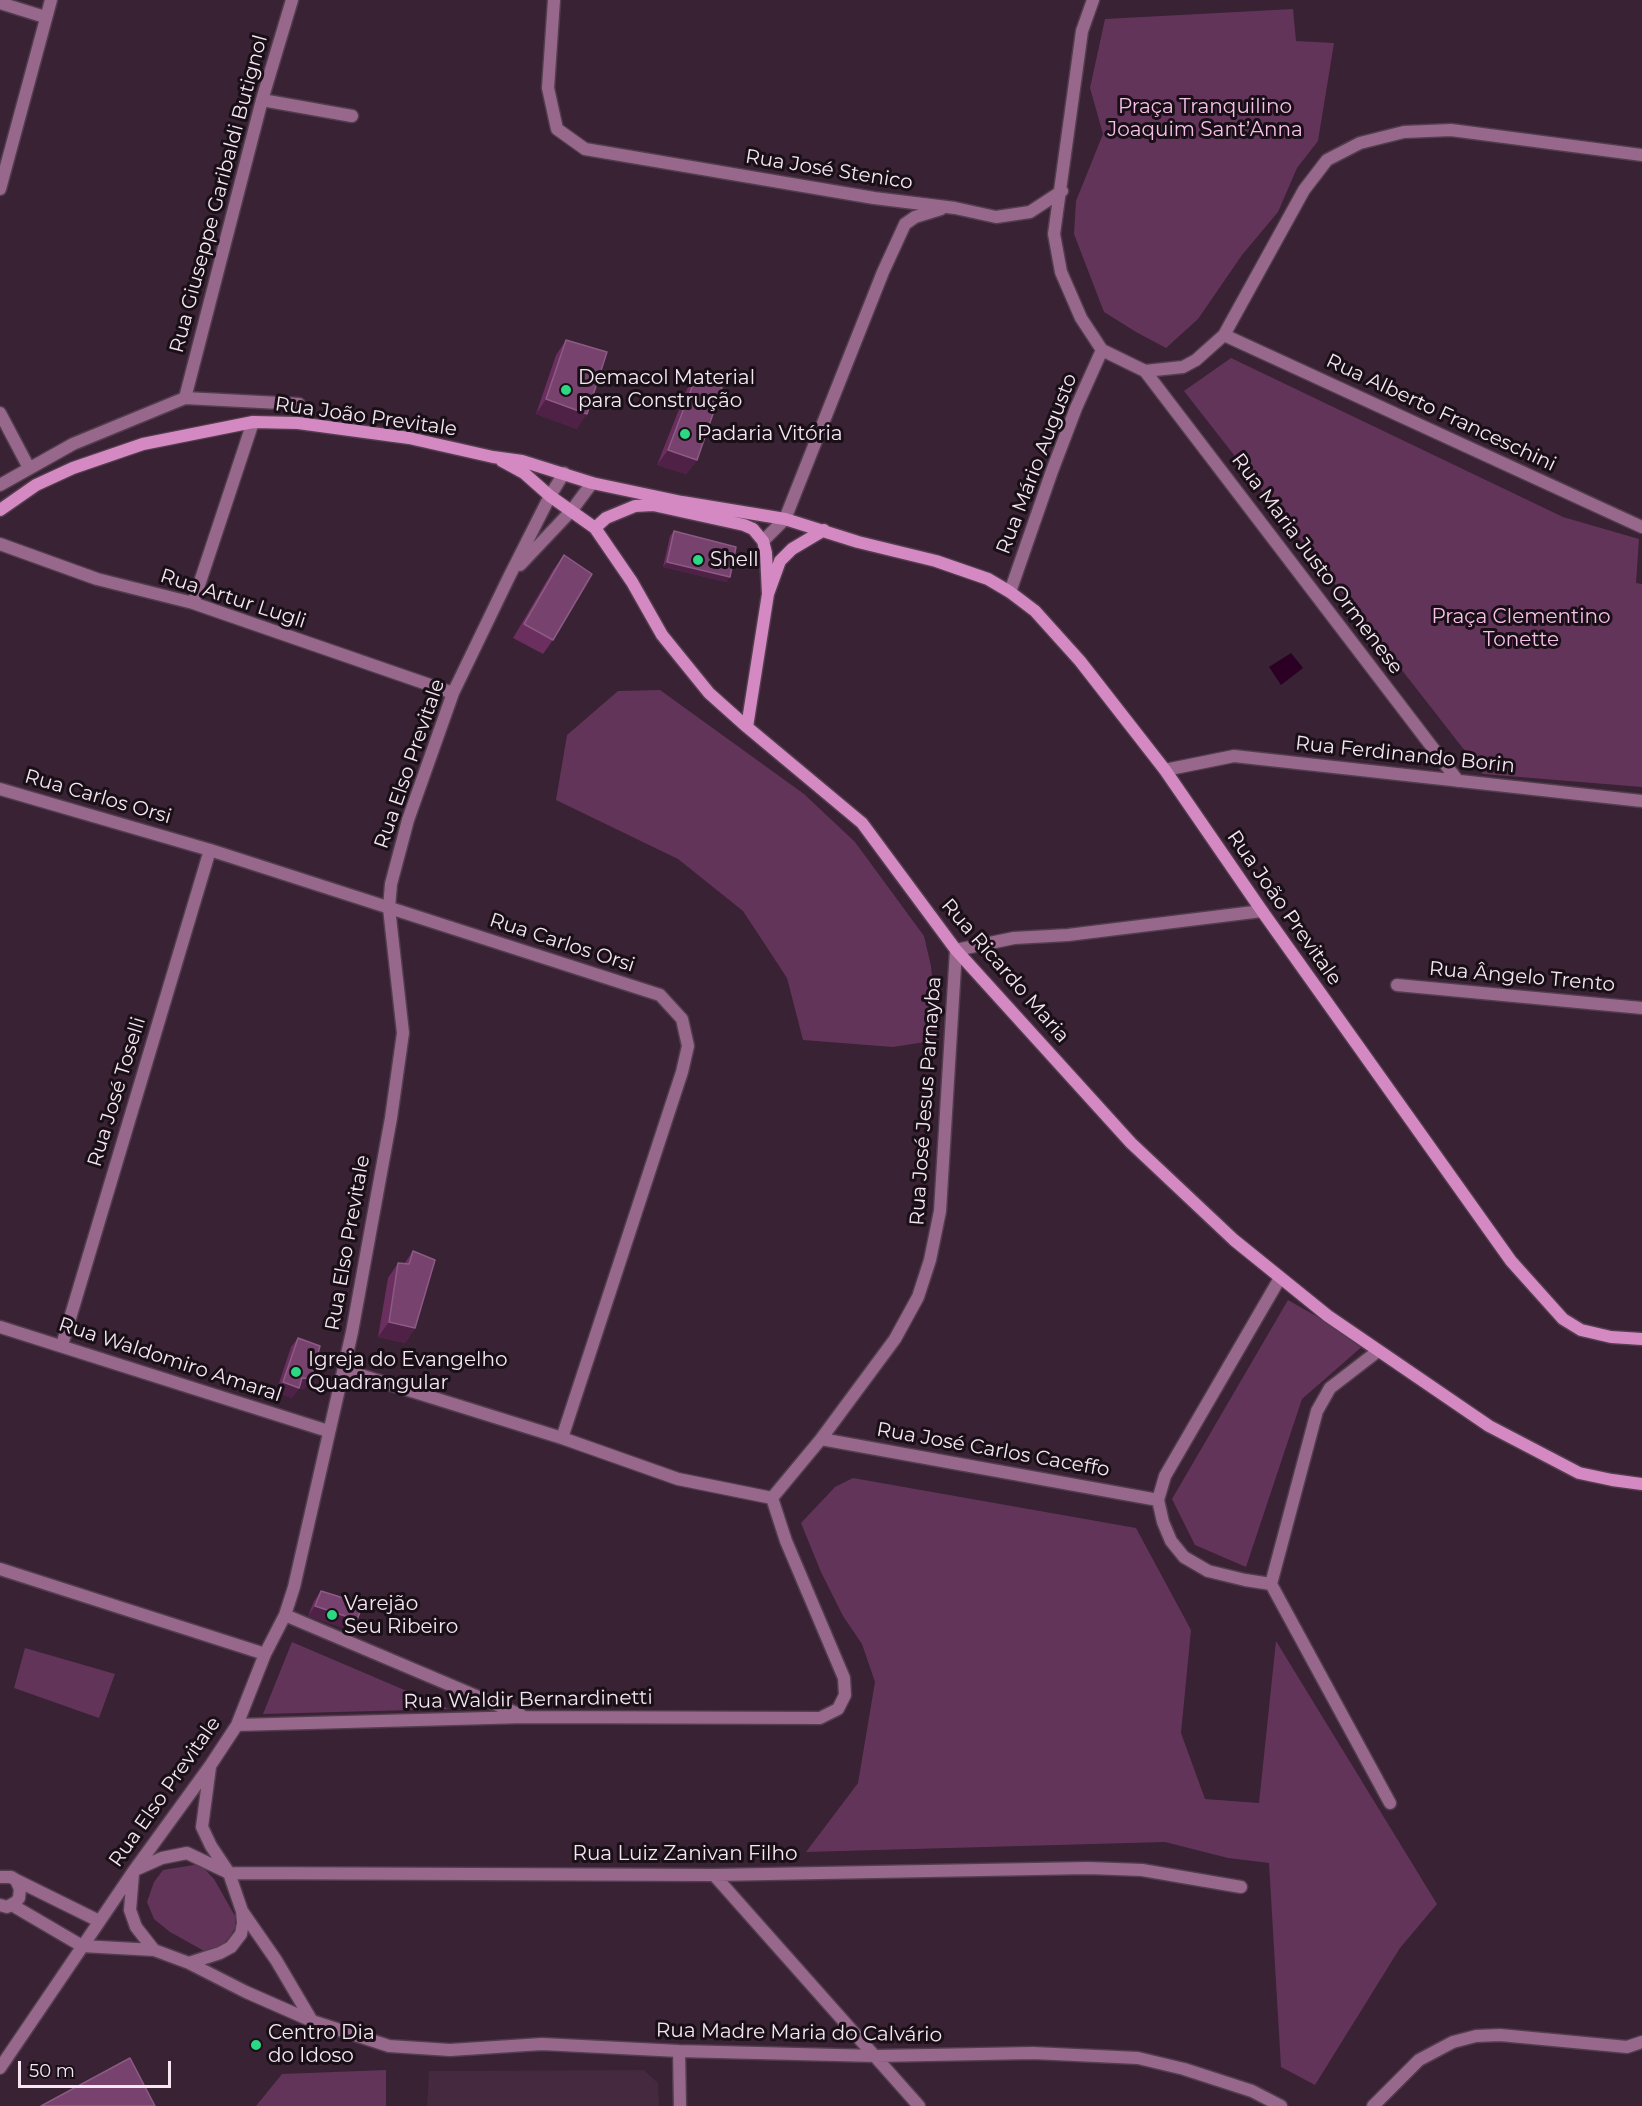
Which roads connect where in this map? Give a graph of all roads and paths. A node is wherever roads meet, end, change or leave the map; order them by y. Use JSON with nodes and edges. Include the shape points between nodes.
{"nodes":[{"id":1,"x":51,"y":0,"type":"edge"},
{"id":2,"x":292,"y":0,"type":"edge"},
{"id":3,"x":554,"y":0,"type":"edge"},
{"id":4,"x":1093,"y":0,"type":"edge"},
{"id":5,"x":0,"y":3,"type":"edge"},
{"id":6,"x":45,"y":17,"type":"junction"},
{"id":7,"x":262,"y":100,"type":"junction"},
{"id":8,"x":352,"y":116,"type":"dead end"},
{"id":9,"x":1642,"y":155,"type":"edge"},
{"id":10,"x":0,"y":189,"type":"edge"},
{"id":11,"x":1062,"y":190,"type":"junction"},
{"id":12,"x":955,"y":208,"type":"junction"},
{"id":13,"x":1224,"y":335,"type":"junction"},
{"id":14,"x":1102,"y":350,"type":"junction"},
{"id":15,"x":1145,"y":371,"type":"junction"},
{"id":16,"x":185,"y":398,"type":"junction"},
{"id":17,"x":299,"y":404,"type":"dead end"},
{"id":18,"x":0,"y":413,"type":"edge"},
{"id":19,"x":253,"y":422,"type":"junction"},
{"id":20,"x":493,"y":457,"type":"junction"},
{"id":21,"x":29,"y":468,"type":"junction"},
{"id":22,"x":564,"y":473,"type":"junction"},
{"id":23,"x":592,"y":483,"type":"junction"},
{"id":24,"x":0,"y":485,"type":"edge"},
{"id":25,"x":550,"y":496,"type":"junction"},
{"id":26,"x":0,"y":510,"type":"edge"},
{"id":27,"x":572,"y":510,"type":"junction"},
{"id":28,"x":785,"y":519,"type":"junction"},
{"id":29,"x":1642,"y":527,"type":"edge"},
{"id":30,"x":595,"y":528,"type":"junction"},
{"id":31,"x":824,"y":530,"type":"junction"},
{"id":32,"x":763,"y":541,"type":"junction"},
{"id":33,"x":0,"y":544,"type":"edge"},
{"id":34,"x":509,"y":577,"type":"junction"},
{"id":35,"x":1010,"y":592,"type":"junction"},
{"id":36,"x":768,"y":594,"type":"junction"},
{"id":37,"x":193,"y":603,"type":"junction"},
{"id":38,"x":453,"y":693,"type":"junction"},
{"id":39,"x":747,"y":727,"type":"junction"},
{"id":40,"x":1165,"y":770,"type":"junction"},
{"id":41,"x":1458,"y":781,"type":"junction"},
{"id":42,"x":0,"y":789,"type":"edge"},
{"id":43,"x":1642,"y":801,"type":"edge"},
{"id":44,"x":210,"y":850,"type":"junction"},
{"id":45,"x":389,"y":908,"type":"junction"},
{"id":46,"x":1262,"y":911,"type":"junction"},
{"id":47,"x":956,"y":950,"type":"junction"},
{"id":48,"x":1397,"y":985,"type":"dead end"},
{"id":49,"x":1642,"y":1008,"type":"edge"},
{"id":50,"x":1280,"y":1278,"type":"junction"},
{"id":51,"x":0,"y":1327,"type":"edge"},
{"id":52,"x":1642,"y":1339,"type":"edge"},
{"id":53,"x":62,"y":1346,"type":"junction"},
{"id":54,"x":1378,"y":1351,"type":"junction"},
{"id":55,"x":344,"y":1370,"type":"junction"},
{"id":56,"x":328,"y":1431,"type":"junction"},
{"id":57,"x":562,"y":1438,"type":"junction"},
{"id":58,"x":821,"y":1439,"type":"junction"},
{"id":59,"x":1642,"y":1484,"type":"edge"},
{"id":60,"x":772,"y":1498,"type":"junction"},
{"id":61,"x":1158,"y":1500,"type":"junction"},
{"id":62,"x":0,"y":1569,"type":"edge"},
{"id":63,"x":1271,"y":1584,"type":"junction"},
{"id":64,"x":285,"y":1616,"type":"junction"},
{"id":65,"x":265,"y":1653,"type":"junction"},
{"id":66,"x":525,"y":1717,"type":"junction"},
{"id":67,"x":237,"y":1725,"type":"junction"},
{"id":68,"x":210,"y":1766,"type":"junction"},
{"id":69,"x":1390,"y":1803,"type":"dead end"},
{"id":70,"x":134,"y":1871,"type":"junction"},
{"id":71,"x":229,"y":1873,"type":"junction"},
{"id":72,"x":714,"y":1875,"type":"junction"},
{"id":73,"x":6,"y":1876,"type":"edge"},
{"id":74,"x":1241,"y":1887,"type":"dead end"},
{"id":75,"x":6,"y":1905,"type":"edge"},
{"id":76,"x":242,"y":1911,"type":"junction"},
{"id":77,"x":99,"y":1921,"type":"junction"},
{"id":78,"x":82,"y":1946,"type":"junction"},
{"id":79,"x":154,"y":1950,"type":"junction"},
{"id":80,"x":189,"y":1963,"type":"junction"},
{"id":81,"x":312,"y":2021,"type":"junction"},
{"id":82,"x":1642,"y":2042,"type":"edge"},
{"id":83,"x":679,"y":2051,"type":"junction"},
{"id":84,"x":876,"y":2056,"type":"junction"},
{"id":85,"x":0,"y":2068,"type":"edge"},
{"id":86,"x":680,"y":2106,"type":"edge"},
{"id":87,"x":918,"y":2106,"type":"edge"},
{"id":88,"x":1281,"y":2106,"type":"edge"},
{"id":89,"x":1373,"y":2106,"type":"edge"}],
"edges":[{"from":1,"to":6,"type":"street"},
{"from":2,"to":7,"type":"street","name":"Rua Giuseppe Garibaldi Butignol"},
{"from":3,"to":12,"type":"street","name":"Rua José Stenico","via":[[550,98],[557,129],[585,149]]},
{"from":4,"to":11,"type":"street","via":[[1082,32]]},
{"from":5,"to":6,"type":"street"},
{"from":6,"to":10,"type":"street"},
{"from":7,"to":8,"type":"street"},
{"from":7,"to":16,"type":"street","name":"Rua Giuseppe Garibaldi Butignol"},
{"from":9,"to":13,"type":"street","via":[[1451,130],[1404,132],[1360,143],[1327,160],[1304,190]]},
{"from":11,"to":12,"type":"street","name":"Rua José Stenico","via":[[1030,212],[996,217]]},
{"from":11,"to":14,"type":"street","via":[[1054,234],[1061,272],[1081,318]]},
{"from":12,"to":28,"type":"street","via":[[926,213],[905,224]]},
{"from":13,"to":15,"type":"street","via":[[1183,367]]},
{"from":13,"to":29,"type":"street","name":"Rua Alberto Franceschini"},
{"from":14,"to":15,"type":"street"},
{"from":14,"to":35,"type":"street","name":"Rua Mário Augusto","via":[[1064,440]]},
{"from":15,"to":41,"type":"street","name":"Rua Maria Justo Ormenese"},
{"from":16,"to":17,"type":"street","name":"Rua João Previtale"},
{"from":16,"to":21,"type":"street","name":"Rua João Previtale","via":[[73,444]]},
{"from":18,"to":21,"type":"street"},
{"from":19,"to":20,"type":"main road","name":"Rua João Previtale","via":[[298,423],[409,438]]},
{"from":19,"to":26,"type":"main road","name":"Rua João Previtale","via":[[176,436],[111,454],[36,485]]},
{"from":19,"to":37,"type":"street"},
{"from":20,"to":22,"type":"main road","name":"Rua João Previtale"},
{"from":20,"to":25,"type":"main road","name":"Rua João Previtale","via":[[524,473]]},
{"from":21,"to":24,"type":"street","name":"Rua João Previtale"},
{"from":22,"to":23,"type":"main road","name":"Rua João Previtale"},
{"from":22,"to":25,"type":"street"},
{"from":23,"to":27,"type":"street"},
{"from":23,"to":28,"type":"main road","name":"Rua João Previtale"},
{"from":25,"to":27,"type":"main road","name":"Rua João Previtale"},
{"from":25,"to":34,"type":"street","name":"Rua Elso Previtale"},
{"from":27,"to":30,"type":"main road","name":"Rua João Previtale"},
{"from":27,"to":34,"type":"street","name":"Rua Elso Previtale"},
{"from":28,"to":31,"type":"main road","name":"Rua João Previtale"},
{"from":28,"to":32,"type":"street"},
{"from":30,"to":32,"type":"main road","via":[[620,511],[653,506],[744,525]]},
{"from":30,"to":39,"type":"main road","name":"Rua Ricardo Maria","via":[[662,635],[708,693]]},
{"from":31,"to":35,"type":"main road","name":"Rua João Previtale","via":[[936,561],[988,579]]},
{"from":31,"to":36,"type":"main road","via":[[780,561]]},
{"from":32,"to":36,"type":"main road"},
{"from":33,"to":37,"type":"street","name":"Rua Artur Lugli","via":[[97,579]]},
{"from":34,"to":38,"type":"street","name":"Rua Elso Previtale"},
{"from":35,"to":40,"type":"main road","name":"Rua João Previtale","via":[[1035,611],[1080,661]]},
{"from":36,"to":39,"type":"main road"},
{"from":37,"to":38,"type":"street","name":"Rua Artur Lugli"},
{"from":38,"to":45,"type":"street","name":"Rua Elso Previtale","via":[[408,820],[391,884]]},
{"from":39,"to":47,"type":"main road","name":"Rua Ricardo Maria","via":[[862,823]]},
{"from":40,"to":41,"type":"street","name":"Rua Ferdinando Borin","via":[[1234,756]]},
{"from":40,"to":46,"type":"main road","name":"Rua João Previtale"},
{"from":41,"to":43,"type":"street","name":"Rua Ferdinando Borin"},
{"from":42,"to":44,"type":"street","name":"Rua Carlos Orsi"},
{"from":44,"to":45,"type":"street","name":"Rua Carlos Orsi"},
{"from":44,"to":53,"type":"street","name":"Rua José Toselli"},
{"from":45,"to":55,"type":"street","name":"Rua Elso Previtale","via":[[403,1033]]},
{"from":45,"to":57,"type":"street","name":"Rua Carlos Orsi","via":[[660,995],[682,1019],[688,1046],[682,1072]]},
{"from":46,"to":47,"type":"street","via":[[1014,938]]},
{"from":46,"to":52,"type":"main road","name":"Rua João Previtale","via":[[1511,1261],[1563,1319],[1581,1330]]},
{"from":47,"to":50,"type":"main road","name":"Rua Ricardo Maria","via":[[1131,1143]]},
{"from":47,"to":58,"type":"street","name":"Rua José Jesus Parnayba","via":[[940,1211],[930,1260],[918,1297],[895,1339]]},
{"from":48,"to":49,"type":"street","name":"Rua Ângelo Trento"},
{"from":50,"to":54,"type":"main road","name":"Rua Ricardo Maria"},
{"from":50,"to":61,"type":"street","via":[[1166,1476]]},
{"from":51,"to":53,"type":"street","name":"Rua Waldomiro Amaral"},
{"from":53,"to":56,"type":"street","name":"Rua Waldomiro Amaral"},
{"from":54,"to":59,"type":"main road","name":"Rua Ricardo Maria","via":[[1489,1426],[1579,1473]]},
{"from":54,"to":63,"type":"street","via":[[1330,1388],[1317,1411]]},
{"from":55,"to":56,"type":"street","name":"Rua Elso Previtale"},
{"from":55,"to":57,"type":"street"},
{"from":56,"to":64,"type":"street","name":"Rua Elso Previtale"},
{"from":57,"to":60,"type":"street","via":[[678,1479]]},
{"from":58,"to":60,"type":"street","name":"Rua José Jesus Parnayba"},
{"from":58,"to":61,"type":"street","name":"Rua José Carlos Caceffo"},
{"from":60,"to":66,"type":"street","name":"Rua Waldir Bernardinetti","via":[[844,1678],[845,1695],[838,1709],[820,1718]]},
{"from":61,"to":63,"type":"street","via":[[1171,1541],[1184,1557],[1208,1571]]},
{"from":62,"to":65,"type":"street"},
{"from":63,"to":69,"type":"street"},
{"from":64,"to":65,"type":"street","name":"Rua Elso Previtale"},
{"from":64,"to":66,"type":"street"},
{"from":65,"to":67,"type":"street","name":"Rua Elso Previtale"},
{"from":66,"to":67,"type":"street","name":"Rua Waldir Bernardinetti"},
{"from":67,"to":68,"type":"street","name":"Rua Elso Previtale"},
{"from":68,"to":70,"type":"street","name":"Rua Elso Previtale"},
{"from":68,"to":71,"type":"street","via":[[202,1827]]},
{"from":70,"to":71,"type":"street","name":"Rua Luiz Zanivan Filho","via":[[162,1858],[187,1853]]},
{"from":70,"to":77,"type":"street","name":"Rua Elso Previtale"},
{"from":70,"to":79,"type":"street","via":[[130,1910],[136,1927]]},
{"from":71,"to":72,"type":"street","name":"Rua Luiz Zanivan Filho"},
{"from":71,"to":76,"type":"street"},
{"from":72,"to":74,"type":"street","name":"Rua Luiz Zanivan Filho","via":[[1088,1868],[1142,1870]]},
{"from":72,"to":84,"type":"street"},
{"from":73,"to":75,"type":"street","via":[[20,1889],[20,1894]]},
{"from":73,"to":77,"type":"street"},
{"from":75,"to":78,"type":"street"},
{"from":76,"to":80,"type":"street","via":[[241,1934],[231,1947]]},
{"from":76,"to":81,"type":"street"},
{"from":77,"to":78,"type":"street","name":"Rua Elso Previtale"},
{"from":78,"to":79,"type":"street"},
{"from":78,"to":85,"type":"street","name":"Rua Elso Previtale"},
{"from":79,"to":80,"type":"street","name":"Rua Madre Maria do Calvário"},
{"from":80,"to":81,"type":"street","name":"Rua Madre Maria do Calvário"},
{"from":81,"to":83,"type":"street","name":"Rua Madre Maria do Calvário","via":[[389,2046],[450,2050],[542,2044]]},
{"from":82,"to":89,"type":"street","via":[[1627,2047],[1476,2036],[1453,2042],[1419,2060]]},
{"from":83,"to":84,"type":"street","name":"Rua Madre Maria do Calvário"},
{"from":83,"to":86,"type":"street"},
{"from":84,"to":87,"type":"street"},
{"from":84,"to":88,"type":"street","name":"Rua Madre Maria do Calvário","via":[[1033,2053],[1138,2058],[1184,2068],[1252,2091]]}]}
